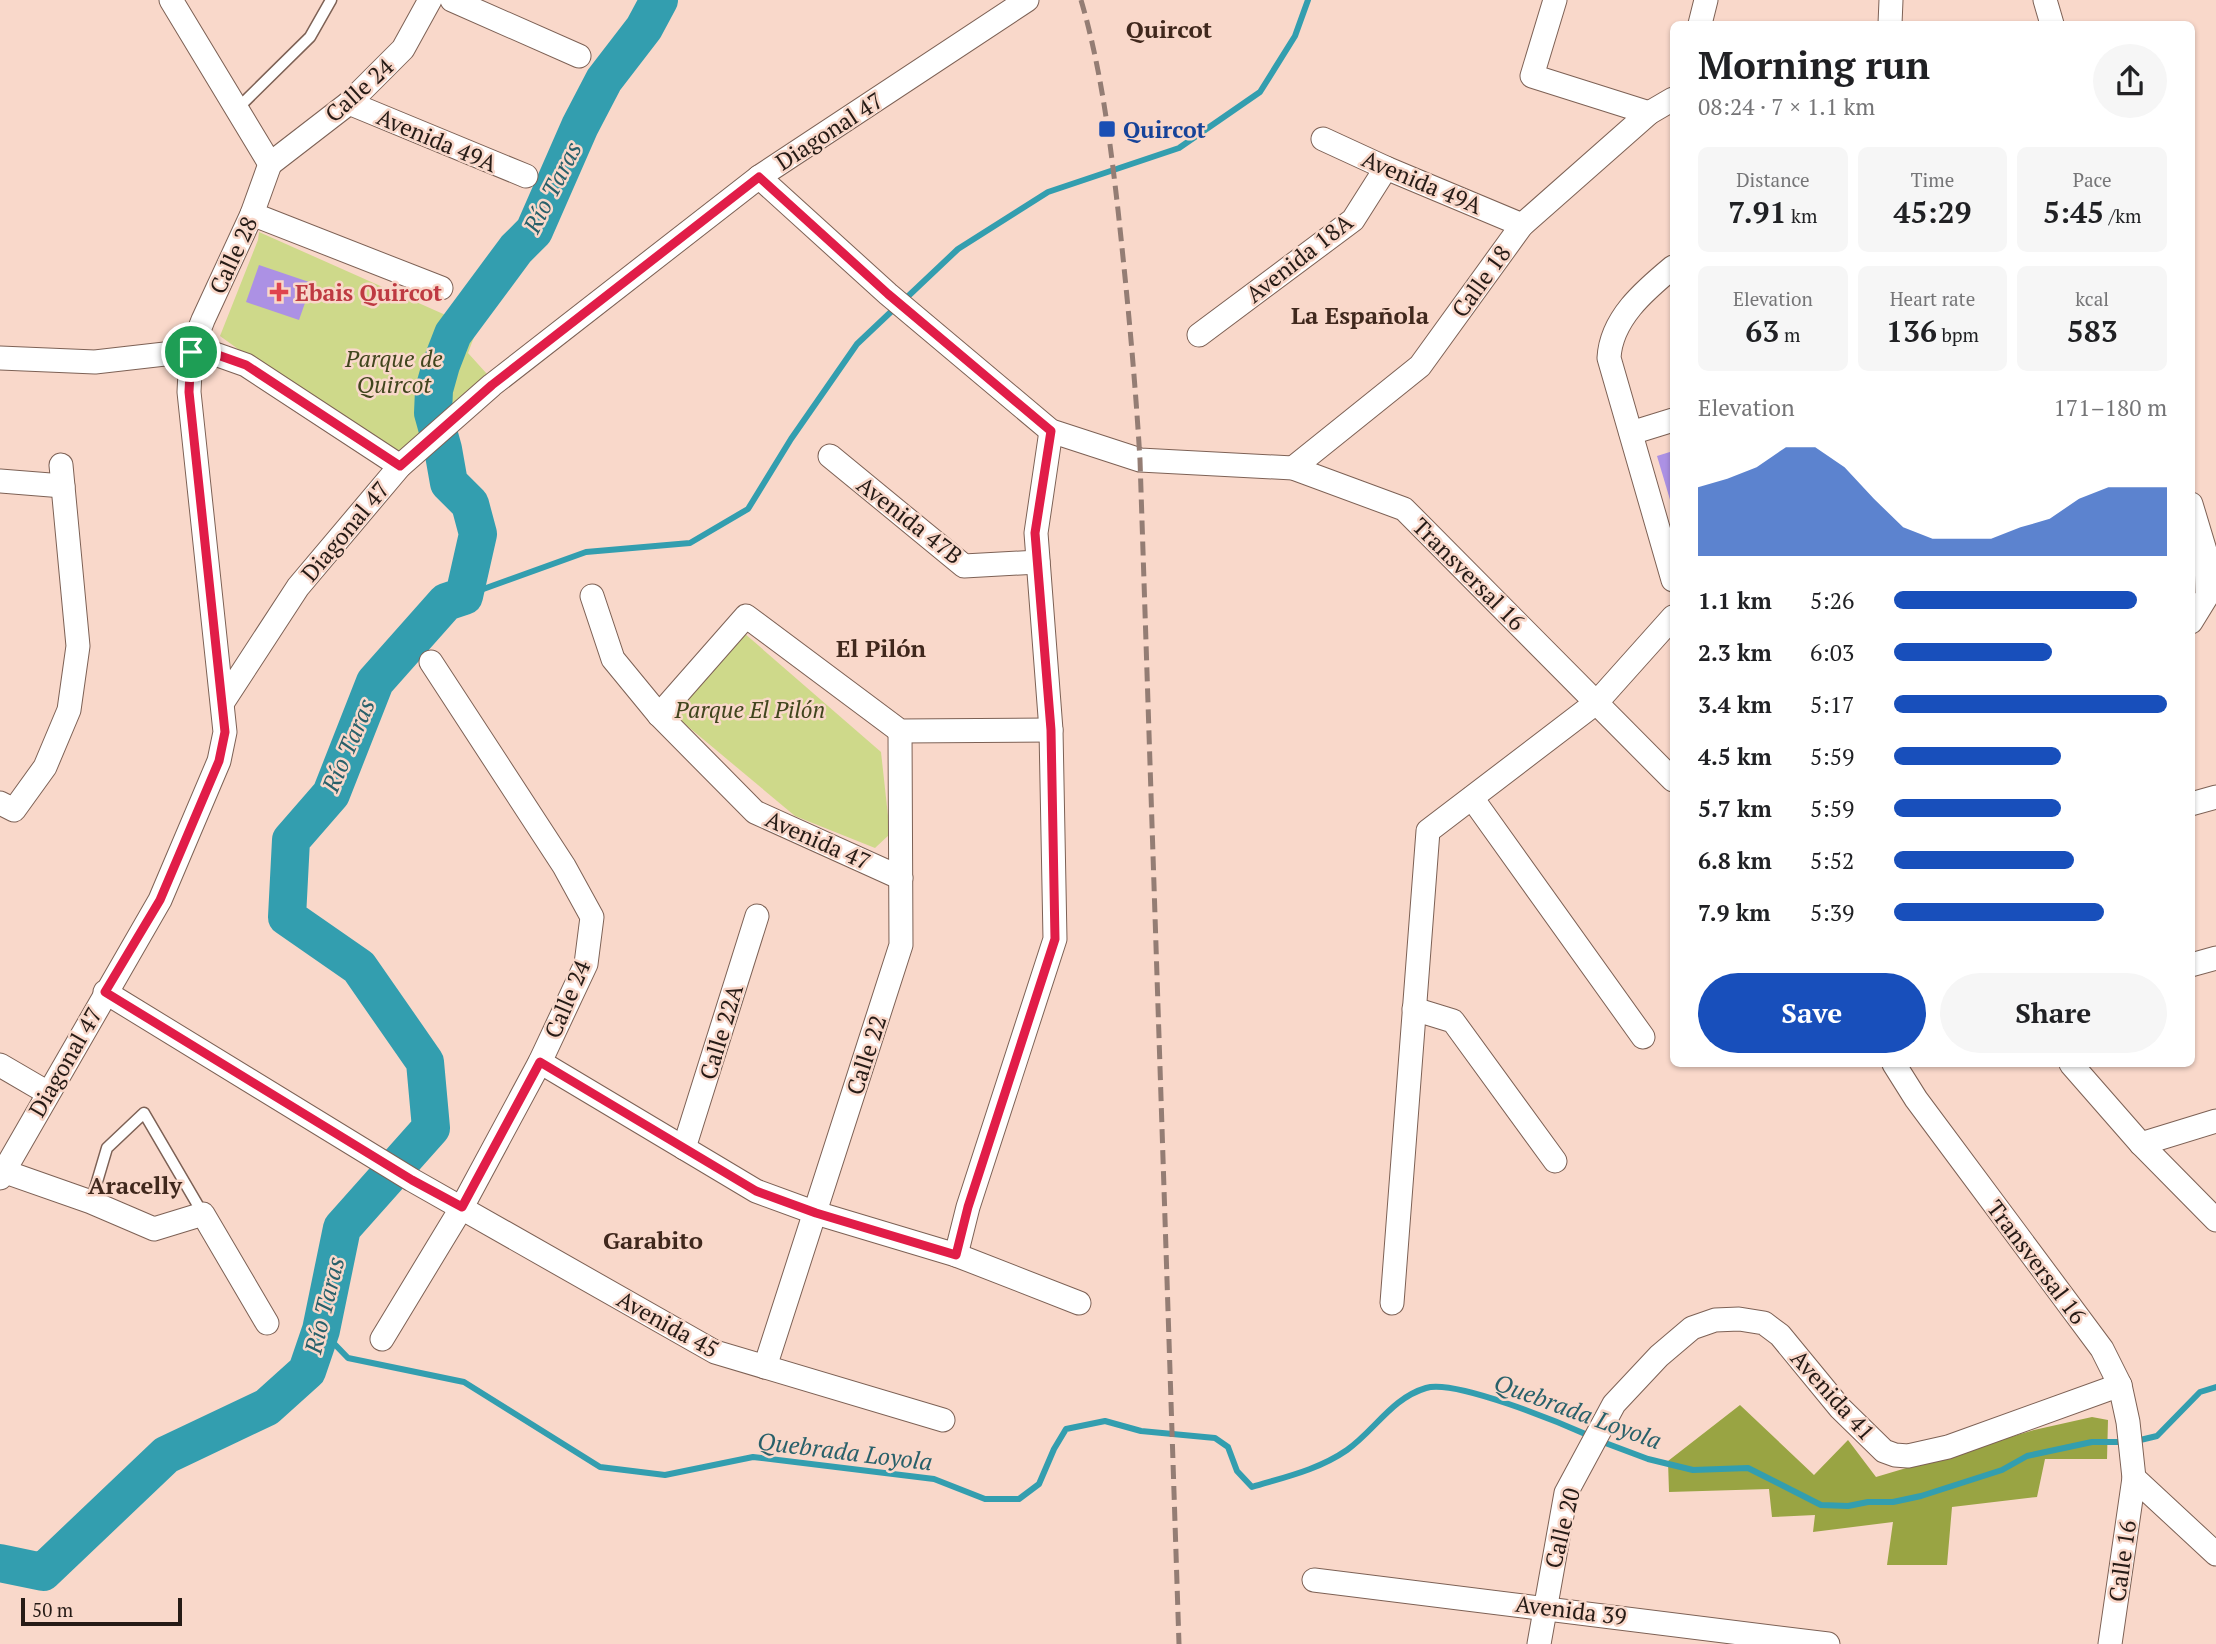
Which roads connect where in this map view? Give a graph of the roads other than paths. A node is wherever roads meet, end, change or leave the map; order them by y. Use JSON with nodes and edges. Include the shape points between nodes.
{"nodes":[{"id":1,"x":171,"y":0,"type":"edge"},
{"id":2,"x":331,"y":0,"type":"edge"},
{"id":3,"x":430,"y":0,"type":"edge"},
{"id":4,"x":452,"y":0,"type":"edge"},
{"id":5,"x":1027,"y":0,"type":"edge"},
{"id":6,"x":1555,"y":0,"type":"edge"},
{"id":7,"x":1706,"y":0,"type":"edge"},
{"id":8,"x":1891,"y":0,"type":"edge"},
{"id":9,"x":2045,"y":0,"type":"edge"},
{"id":10,"x":1701,"y":21,"type":"edge"},
{"id":11,"x":1890,"y":21,"type":"edge"},
{"id":12,"x":2051,"y":21,"type":"edge"},
{"id":13,"x":579,"y":55,"type":"dead end"},
{"id":14,"x":1670,"y":101,"type":"edge"},
{"id":15,"x":349,"y":103,"type":"junction"},
{"id":16,"x":237,"y":109,"type":"junction"},
{"id":17,"x":1648,"y":113,"type":"junction"},
{"id":18,"x":1323,"y":139,"type":"dead end"},
{"id":19,"x":270,"y":164,"type":"junction"},
{"id":20,"x":1386,"y":168,"type":"junction"},
{"id":21,"x":526,"y":176,"type":"dead end"},
{"id":22,"x":759,"y":177,"type":"junction"},
{"id":23,"x":252,"y":214,"type":"junction"},
{"id":24,"x":1522,"y":225,"type":"junction"},
{"id":25,"x":1670,"y":270,"type":"edge"},
{"id":26,"x":441,"y":288,"type":"dead end"},
{"id":27,"x":1199,"y":335,"type":"dead end"},
{"id":28,"x":191,"y":352,"type":"junction"},
{"id":29,"x":0,"y":358,"type":"edge"},
{"id":30,"x":1670,"y":421,"type":"edge"},
{"id":31,"x":1051,"y":431,"type":"junction"},
{"id":32,"x":1631,"y":433,"type":"junction"},
{"id":33,"x":830,"y":456,"type":"dead end"},
{"id":34,"x":400,"y":466,"type":"junction"},
{"id":35,"x":1293,"y":468,"type":"junction"},
{"id":36,"x":0,"y":481,"type":"edge"},
{"id":37,"x":2195,"y":517,"type":"edge"},
{"id":38,"x":1038,"y":562,"type":"junction"},
{"id":39,"x":1670,"y":570,"type":"edge"},
{"id":40,"x":592,"y":596,"type":"dead end"},
{"id":41,"x":2195,"y":616,"type":"edge"},
{"id":42,"x":1670,"y":620,"type":"edge"},
{"id":43,"x":431,"y":662,"type":"dead end"},
{"id":44,"x":223,"y":702,"type":"junction"},
{"id":45,"x":1597,"y":702,"type":"junction"},
{"id":46,"x":659,"y":715,"type":"junction"},
{"id":47,"x":1051,"y":730,"type":"junction"},
{"id":48,"x":900,"y":731,"type":"junction"},
{"id":49,"x":1670,"y":777,"type":"edge"},
{"id":50,"x":2216,"y":797,"type":"edge"},
{"id":51,"x":1472,"y":798,"type":"junction"},
{"id":52,"x":0,"y":803,"type":"edge"},
{"id":53,"x":2195,"y":803,"type":"edge"},
{"id":54,"x":901,"y":878,"type":"junction"},
{"id":55,"x":757,"y":916,"type":"dead end"},
{"id":56,"x":2216,"y":958,"type":"edge"},
{"id":57,"x":2195,"y":964,"type":"edge"},
{"id":58,"x":105,"y":992,"type":"junction"},
{"id":59,"x":1414,"y":1009,"type":"junction"},
{"id":60,"x":1643,"y":1037,"type":"dead end"},
{"id":61,"x":540,"y":1062,"type":"junction"},
{"id":62,"x":0,"y":1065,"type":"edge"},
{"id":63,"x":1896,"y":1067,"type":"edge"},
{"id":64,"x":2074,"y":1067,"type":"edge"},
{"id":65,"x":48,"y":1093,"type":"junction"},
{"id":66,"x":2216,"y":1121,"type":"edge"},
{"id":67,"x":2141,"y":1144,"type":"junction"},
{"id":68,"x":684,"y":1148,"type":"junction"},
{"id":69,"x":1555,"y":1161,"type":"dead end"},
{"id":70,"x":1,"y":1174,"type":"edge"},
{"id":71,"x":91,"y":1202,"type":"junction"},
{"id":72,"x":462,"y":1207,"type":"junction"},
{"id":73,"x":816,"y":1213,"type":"junction"},
{"id":74,"x":203,"y":1214,"type":"junction"},
{"id":75,"x":2216,"y":1220,"type":"edge"},
{"id":76,"x":956,"y":1255,"type":"junction"},
{"id":77,"x":1079,"y":1303,"type":"dead end"},
{"id":78,"x":1392,"y":1304,"type":"dead end"},
{"id":79,"x":267,"y":1324,"type":"dead end"},
{"id":80,"x":382,"y":1339,"type":"dead end"},
{"id":81,"x":765,"y":1367,"type":"junction"},
{"id":82,"x":2120,"y":1385,"type":"junction"},
{"id":83,"x":943,"y":1420,"type":"dead end"},
{"id":84,"x":1586,"y":1456,"type":"joint"},
{"id":85,"x":2133,"y":1468,"type":"junction"},
{"id":86,"x":2216,"y":1554,"type":"edge"},
{"id":87,"x":1314,"y":1580,"type":"dead end"},
{"id":88,"x":1545,"y":1607,"type":"junction"},
{"id":89,"x":1819,"y":1643,"type":"edge"},
{"id":90,"x":1539,"y":1644,"type":"edge"},
{"id":91,"x":2110,"y":1644,"type":"edge"}],
"edges":[{"from":1,"to":16,"type":"street"},
{"from":2,"to":16,"type":"lane","via":[[310,37]]},
{"from":3,"to":15,"type":"street","name":"Calle 24","via":[[403,49]]},
{"from":4,"to":13,"type":"street"},
{"from":5,"to":22,"type":"street","name":"Diagonal 47"},
{"from":6,"to":17,"type":"street","via":[[1532,76]]},
{"from":7,"to":10,"type":"street"},
{"from":8,"to":11,"type":"street"},
{"from":9,"to":12,"type":"street"},
{"from":14,"to":17,"type":"street","name":"Calle 18"},
{"from":15,"to":19,"type":"street","name":"Calle 24"},
{"from":15,"to":21,"type":"street","name":"Avenida 49A"},
{"from":16,"to":19,"type":"street"},
{"from":17,"to":24,"type":"street","name":"Calle 18"},
{"from":18,"to":20,"type":"street","name":"Avenida 49A"},
{"from":19,"to":23,"type":"street","name":"Calle 28"},
{"from":20,"to":24,"type":"street","name":"Avenida 49A"},
{"from":20,"to":27,"type":"street","name":"Avenida 18A","via":[[1353,220]]},
{"from":22,"to":31,"type":"street","via":[[888,294]]},
{"from":22,"to":34,"type":"street","name":"Diagonal 47","via":[[492,385]]},
{"from":23,"to":26,"type":"street"},
{"from":23,"to":28,"type":"street","name":"Calle 28"},
{"from":24,"to":35,"type":"street","name":"Calle 18","via":[[1420,366]]},
{"from":25,"to":32,"type":"street","via":[[1621,318],[1610,340],[1609,358]]},
{"from":28,"to":29,"type":"street","via":[[94,362]]},
{"from":28,"to":34,"type":"street","via":[[215,354],[246,365]]},
{"from":28,"to":44,"type":"street","name":"Calle 28","via":[[189,392]]},
{"from":30,"to":32,"type":"street"},
{"from":31,"to":35,"type":"street","name":"Transversal 16","via":[[1140,460]]},
{"from":31,"to":38,"type":"street","via":[[1035,533]]},
{"from":32,"to":39,"type":"street"},
{"from":33,"to":38,"type":"street","name":"Avenida 47B","via":[[964,566]]},
{"from":34,"to":44,"type":"street","name":"Diagonal 47","via":[[298,587]]},
{"from":35,"to":45,"type":"street","name":"Transversal 16","via":[[1404,509]]},
{"from":36,"to":52,"type":"street","via":[[62,475],[78,646],[69,710],[45,767],[15,810]]},
{"from":37,"to":41,"type":"street","via":[[2206,554],[2207,596]]},
{"from":38,"to":47,"type":"street"},
{"from":40,"to":46,"type":"street","name":"Avenida 47","via":[[613,659]]},
{"from":42,"to":45,"type":"street"},
{"from":43,"to":61,"type":"street","name":"Calle 24","via":[[564,866],[592,917],[586,964]]},
{"from":44,"to":58,"type":"street","name":"Diagonal 47","via":[[225,732],[219,761],[160,900]]},
{"from":45,"to":49,"type":"street","name":"Transversal 16"},
{"from":45,"to":51,"type":"street"},
{"from":46,"to":48,"type":"street","via":[[746,616]]},
{"from":46,"to":54,"type":"street","name":"Avenida 47","via":[[755,812]]},
{"from":47,"to":48,"type":"street"},
{"from":47,"to":76,"type":"street","via":[[1055,939]]},
{"from":48,"to":54,"type":"street","name":"Calle 22"},
{"from":50,"to":53,"type":"street"},
{"from":51,"to":59,"type":"street","via":[[1428,831]]},
{"from":51,"to":60,"type":"street"},
{"from":54,"to":73,"type":"street","name":"Calle 22","via":[[901,945]]},
{"from":55,"to":68,"type":"street","name":"Calle 22A"},
{"from":56,"to":57,"type":"street"},
{"from":58,"to":65,"type":"street","name":"Diagonal 47"},
{"from":58,"to":72,"type":"street","name":"Avenida 45"},
{"from":59,"to":69,"type":"street","via":[[1454,1021]]},
{"from":59,"to":78,"type":"street"},
{"from":61,"to":68,"type":"street"},
{"from":61,"to":72,"type":"street","name":"Calle 24"},
{"from":62,"to":65,"type":"street"},
{"from":63,"to":82,"type":"street","name":"Transversal 16","via":[[2102,1349]]},
{"from":64,"to":67,"type":"street"},
{"from":65,"to":70,"type":"street","name":"Diagonal 47"},
{"from":66,"to":67,"type":"street"},
{"from":67,"to":75,"type":"street"},
{"from":68,"to":73,"type":"street","via":[[756,1191]]},
{"from":70,"to":71,"type":"street"},
{"from":71,"to":74,"type":"street","via":[[154,1229]]},
{"from":71,"to":74,"type":"lane","via":[[107,1148],[144,1113]]},
{"from":72,"to":80,"type":"street","name":"Calle 24"},
{"from":72,"to":81,"type":"street","name":"Avenida 45","via":[[715,1352]]},
{"from":73,"to":76,"type":"street"},
{"from":73,"to":81,"type":"street","name":"Calle 22"},
{"from":74,"to":79,"type":"street"},
{"from":76,"to":77,"type":"street"},
{"from":81,"to":83,"type":"street","name":"Avenida 45"},
{"from":82,"to":84,"type":"street","name":"Avenida 41","via":[[1948,1447],[1895,1455],[1876,1444],[1840,1408],[1780,1335],[1764,1323],[1715,1320],[1692,1328],[1659,1356],[1614,1404]]},
{"from":82,"to":85,"type":"street","name":"Transversal 16"},
{"from":84,"to":88,"type":"street","name":"Calle 20","via":[[1566,1493]]},
{"from":85,"to":86,"type":"street"},
{"from":85,"to":91,"type":"street","name":"Calle 16"},
{"from":87,"to":88,"type":"street","name":"Avenida 39"},
{"from":88,"to":89,"type":"street","name":"Avenida 39"},
{"from":88,"to":90,"type":"street","name":"Calle 20"}]}
